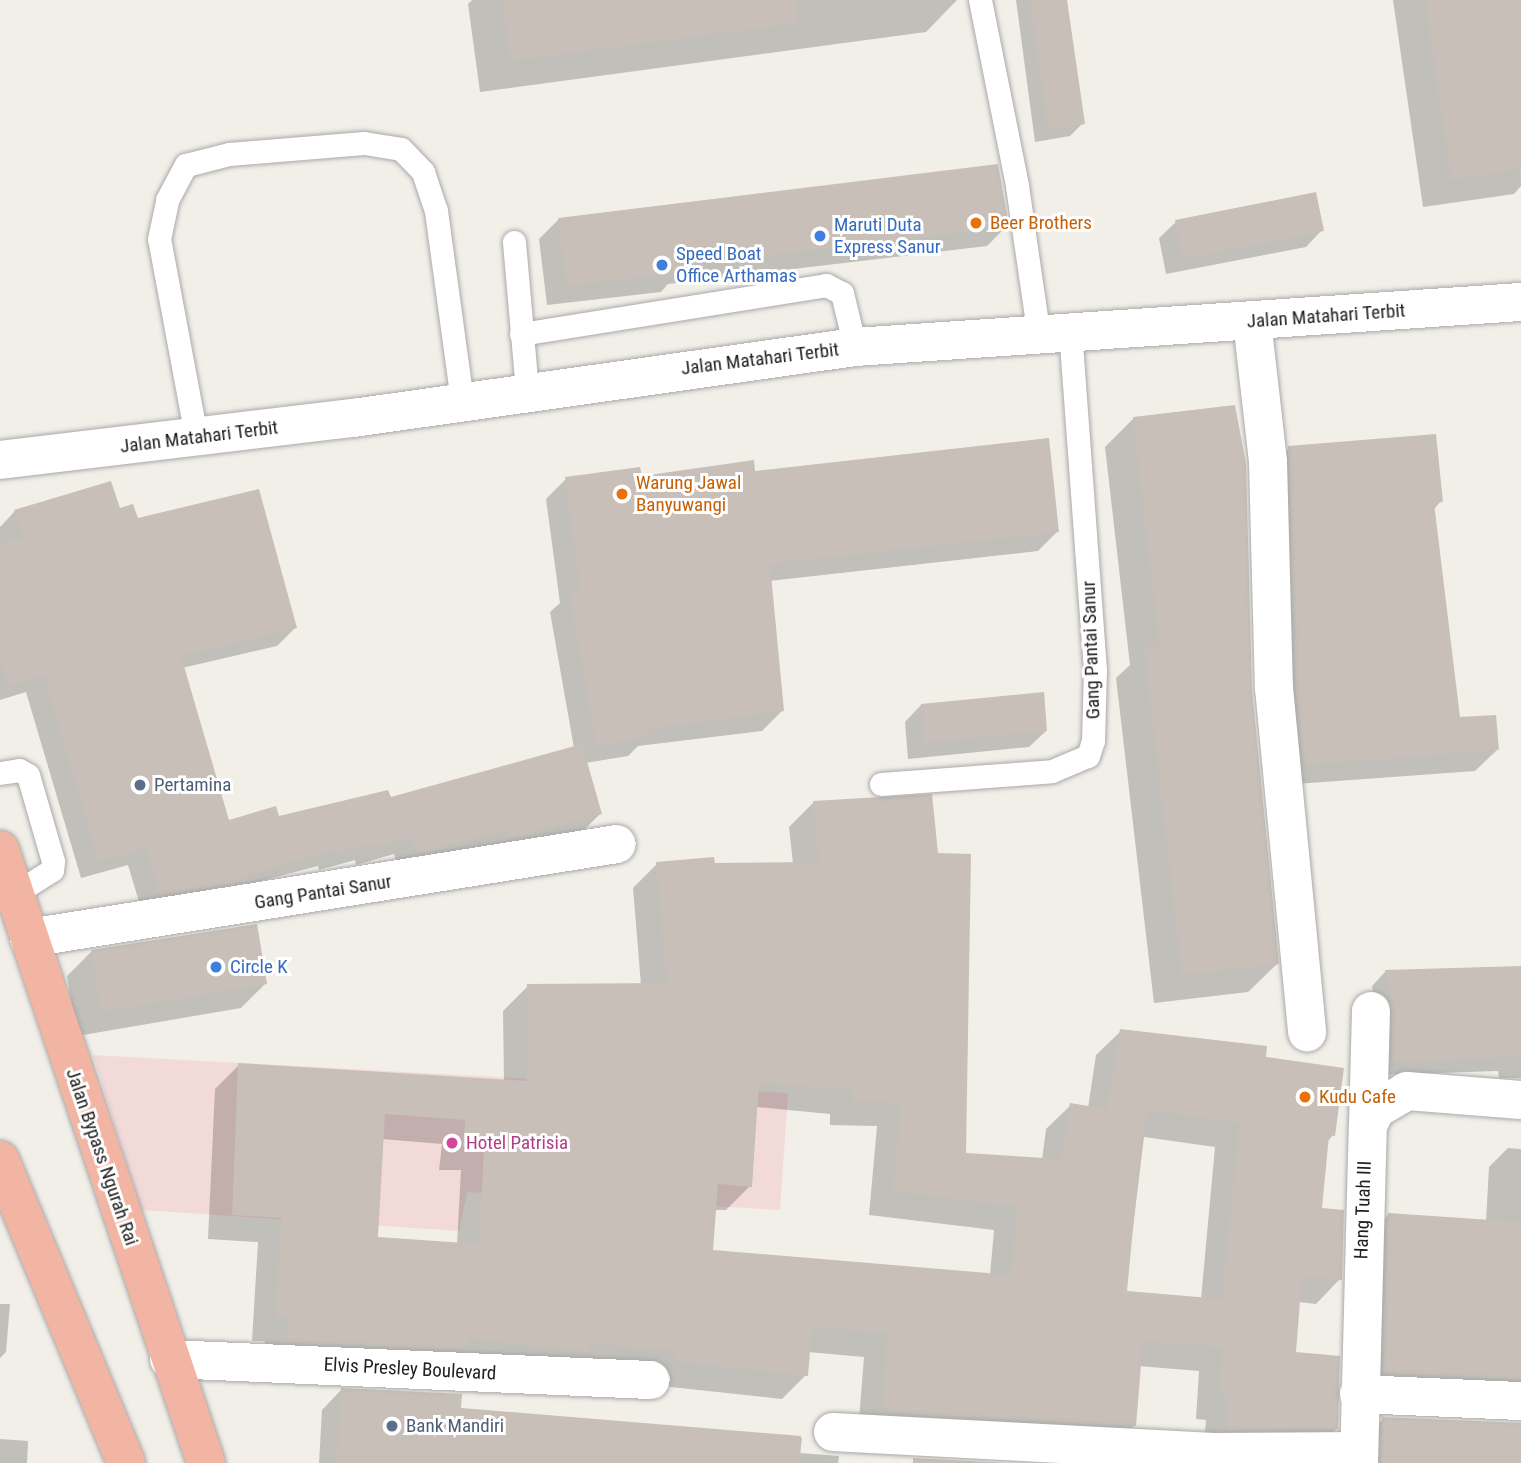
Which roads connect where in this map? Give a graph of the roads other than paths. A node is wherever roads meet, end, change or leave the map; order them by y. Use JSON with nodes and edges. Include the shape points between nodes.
{"nodes":[{"id":1,"x":980,"y":0,"type":"edge"},
{"id":2,"x":514,"y":242,"type":"dead end"},
{"id":3,"x":1521,"y":302,"type":"edge"},
{"id":4,"x":1252,"y":321,"type":"junction"},
{"id":5,"x":521,"y":334,"type":"junction"},
{"id":6,"x":1055,"y":334,"type":"junction"},
{"id":7,"x":855,"y":347,"type":"junction"},
{"id":8,"x":527,"y":390,"type":"junction"},
{"id":9,"x":462,"y":401,"type":"junction"},
{"id":10,"x":196,"y":436,"type":"junction"},
{"id":11,"x":1,"y":461,"type":"edge"},
{"id":12,"x":0,"y":773,"type":"edge"},
{"id":13,"x":881,"y":784,"type":"dead end"},
{"id":14,"x":617,"y":844,"type":"dead end"},
{"id":15,"x":0,"y":849,"type":"edge"},
{"id":16,"x":13,"y":894,"type":"junction"},
{"id":17,"x":29,"y":938,"type":"junction"},
{"id":18,"x":1371,"y":1011,"type":"dead end"},
{"id":19,"x":1307,"y":1032,"type":"dead end"},
{"id":20,"x":1521,"y":1100,"type":"edge"},
{"id":21,"x":1368,"y":1125,"type":"junction"},
{"id":22,"x":0,"y":1160,"type":"edge"},
{"id":23,"x":169,"y":1359,"type":"junction"},
{"id":24,"x":651,"y":1380,"type":"dead end"},
{"id":25,"x":1359,"y":1394,"type":"junction"},
{"id":26,"x":1521,"y":1401,"type":"edge"},
{"id":27,"x":833,"y":1432,"type":"dead end"},
{"id":28,"x":1358,"y":1457,"type":"edge"},
{"id":29,"x":126,"y":1463,"type":"edge"},
{"id":30,"x":206,"y":1463,"type":"edge"}],
"edges":[{"from":1,"to":6,"type":"lane","via":[[1017,186]]},
{"from":2,"to":5,"type":"lane"},
{"from":3,"to":4,"type":"street","name":"Jalan Matahari Terbit"},
{"from":4,"to":6,"type":"street","name":"Jalan Matahari Terbit"},
{"from":4,"to":19,"type":"street","via":[[1268,462],[1274,688]]},
{"from":5,"to":7,"type":"lane","via":[[826,285],[842,293]]},
{"from":5,"to":8,"type":"lane"},
{"from":6,"to":7,"type":"street","name":"Jalan Matahari Terbit"},
{"from":6,"to":13,"type":"lane","name":"Gang Pantai Sanur","via":[[1095,670],[1093,741],[1088,756],[1052,771]]},
{"from":7,"to":8,"type":"street","name":"Jalan Matahari Terbit"},
{"from":8,"to":9,"type":"street","name":"Jalan Matahari Terbit"},
{"from":9,"to":10,"type":"street","name":"Jalan Matahari Terbit"},
{"from":9,"to":10,"type":"lane","via":[[436,211],[423,172],[401,149],[364,143],[229,154],[186,165],[167,200],[159,239]]},
{"from":10,"to":11,"type":"street","name":"Jalan Matahari Terbit"},
{"from":12,"to":16,"type":"lane","via":[[19,770],[28,775],[53,861],[52,870]]},
{"from":14,"to":17,"type":"street","name":"Gang Pantai Sanur"},
{"from":15,"to":16,"type":"highway","name":"Jalan Bypass Ngurah Rai"},
{"from":16,"to":17,"type":"highway","name":"Jalan Bypass Ngurah Rai"},
{"from":17,"to":23,"type":"highway","name":"Jalan Bypass Ngurah Rai"},
{"from":18,"to":21,"type":"street","name":"Hang Tuah III"},
{"from":20,"to":21,"type":"street","via":[[1407,1091],[1376,1109]]},
{"from":21,"to":25,"type":"street","name":"Hang Tuah III"},
{"from":22,"to":29,"type":"highway"},
{"from":23,"to":24,"type":"street","name":"Elvis Presley Boulevard"},
{"from":23,"to":30,"type":"highway","name":"Jalan Bypass Ngurah Rai"},
{"from":25,"to":26,"type":"street"},
{"from":25,"to":28,"type":"street","name":"Hang Tuah III"},
{"from":27,"to":28,"type":"street"}]}
